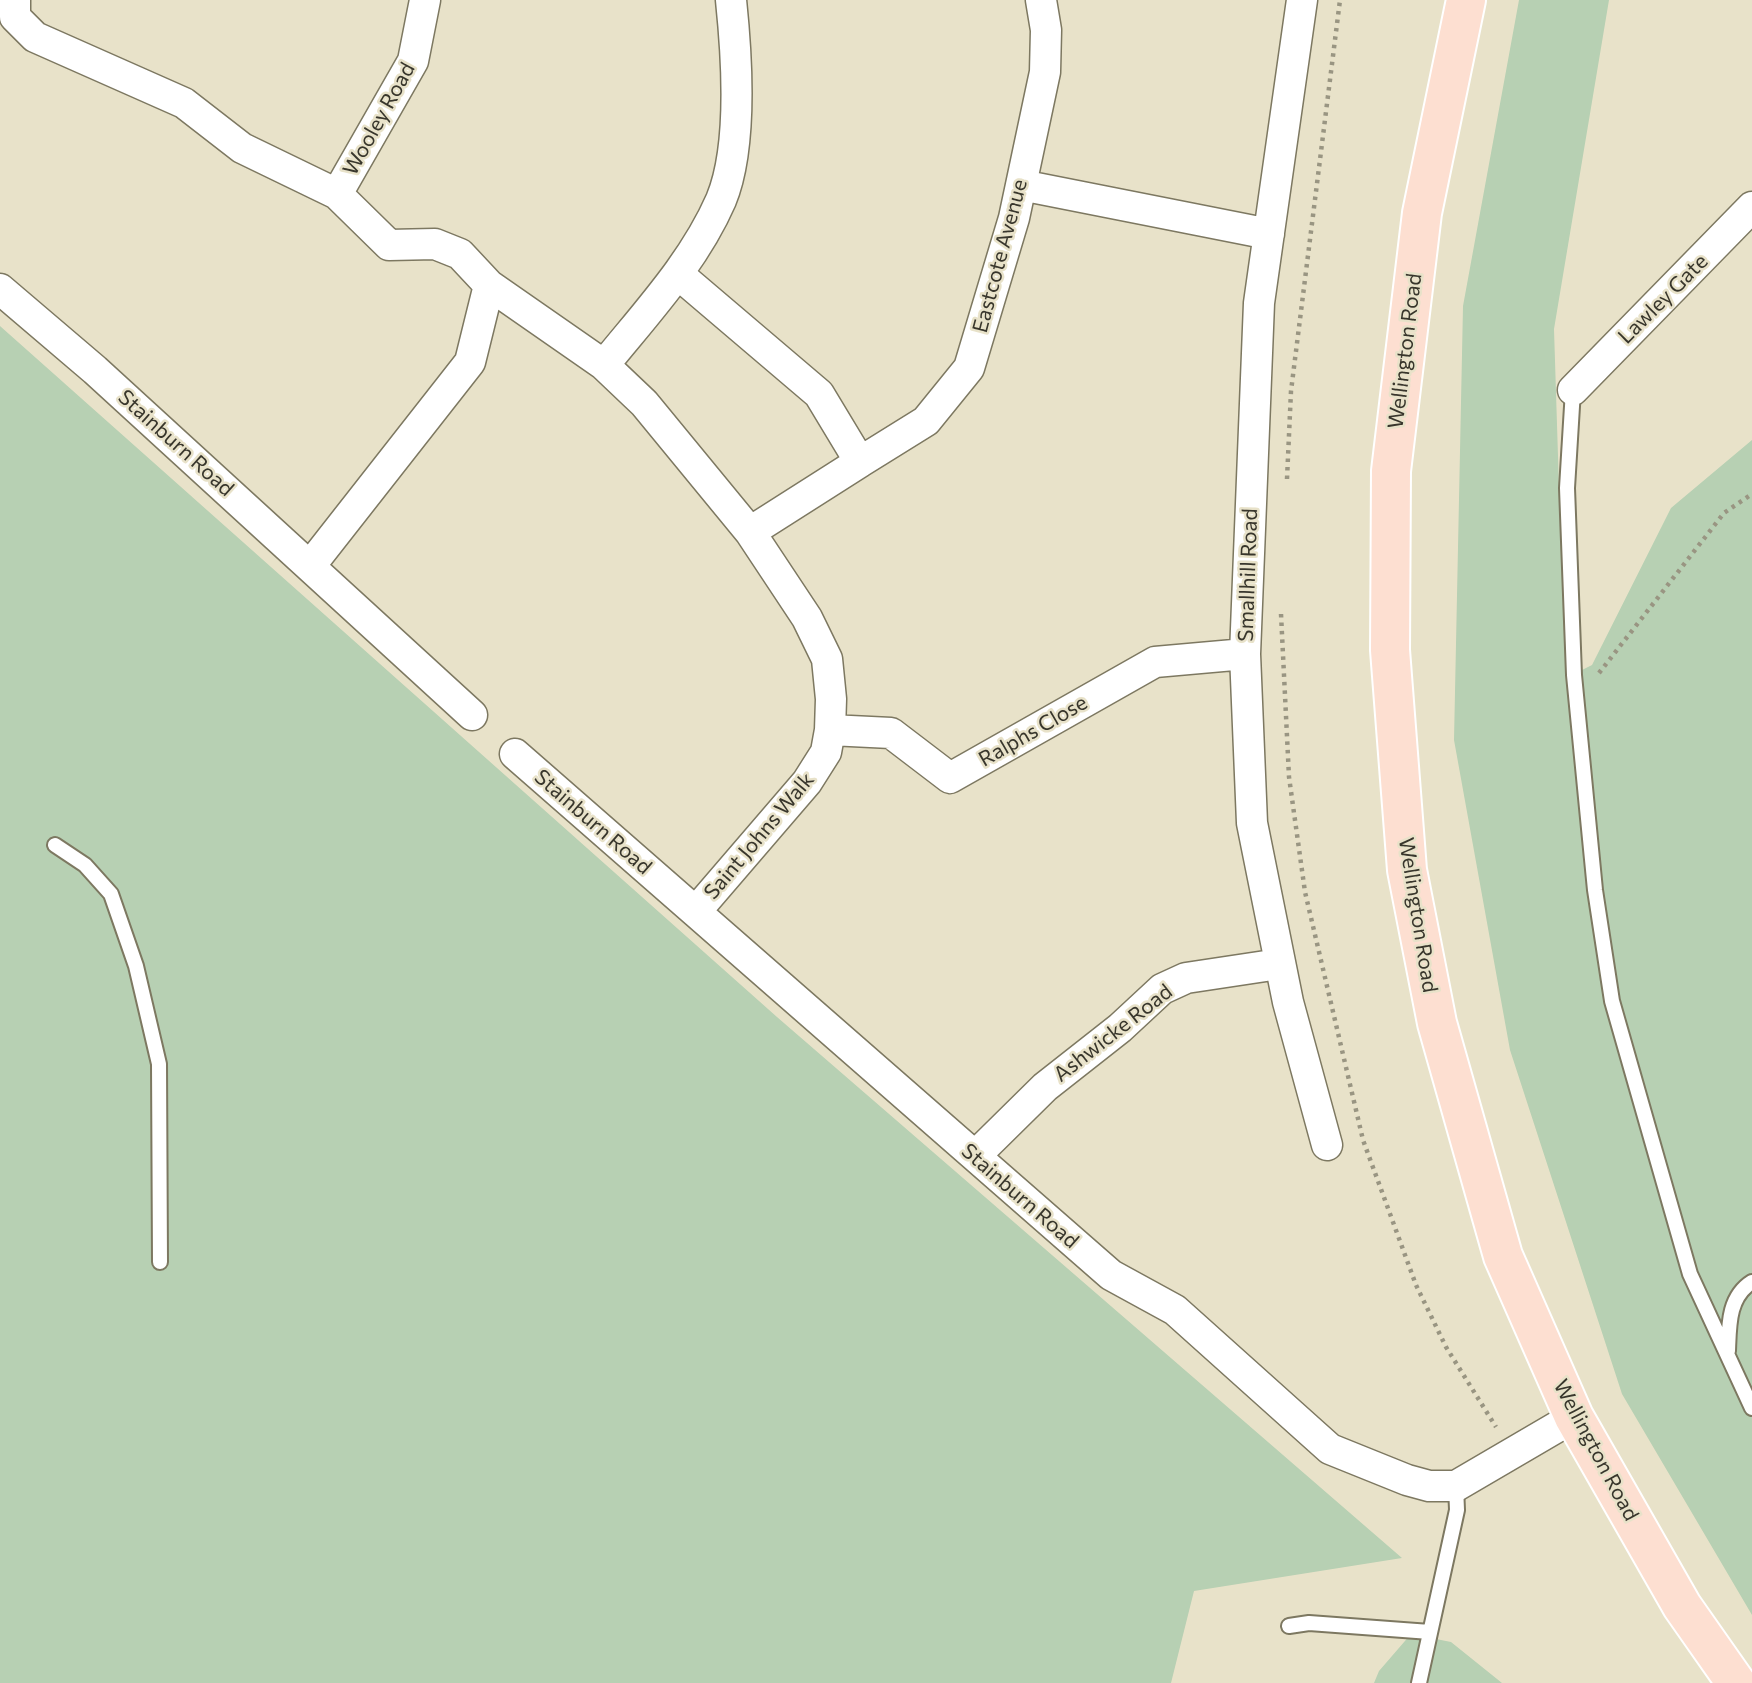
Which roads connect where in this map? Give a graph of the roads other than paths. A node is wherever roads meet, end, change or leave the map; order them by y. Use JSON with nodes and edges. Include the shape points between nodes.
{"nodes":[{"id":1,"x":425,"y":0,"type":"edge"},
{"id":2,"x":731,"y":0,"type":"edge"},
{"id":3,"x":1041,"y":0,"type":"edge"},
{"id":4,"x":1302,"y":0,"type":"edge"},
{"id":5,"x":1466,"y":0,"type":"edge"},
{"id":6,"x":10,"y":13,"type":"edge"},
{"id":7,"x":1021,"y":185,"type":"junction"},
{"id":8,"x":337,"y":194,"type":"junction"},
{"id":9,"x":1752,"y":207,"type":"edge"},
{"id":10,"x":1269,"y":234,"type":"junction"},
{"id":11,"x":678,"y":274,"type":"junction"},
{"id":12,"x":489,"y":285,"type":"junction"},
{"id":13,"x":0,"y":289,"type":"edge"},
{"id":14,"x":604,"y":365,"type":"junction"},
{"id":15,"x":1573,"y":390,"type":"joint"},
{"id":16,"x":860,"y":462,"type":"junction"},
{"id":17,"x":750,"y":532,"type":"junction"},
{"id":18,"x":310,"y":566,"type":"junction"},
{"id":19,"x":1244,"y":654,"type":"junction"},
{"id":20,"x":472,"y":715,"type":"dead end"},
{"id":21,"x":830,"y":730,"type":"junction"},
{"id":22,"x":515,"y":754,"type":"dead end"},
{"id":23,"x":55,"y":845,"type":"dead end"},
{"id":24,"x":697,"y":911,"type":"junction"},
{"id":25,"x":1279,"y":964,"type":"junction"},
{"id":26,"x":1327,"y":1145,"type":"dead end"},
{"id":27,"x":975,"y":1156,"type":"junction"},
{"id":28,"x":160,"y":1262,"type":"dead end"},
{"id":29,"x":1752,"y":1282,"type":"edge"},
{"id":30,"x":1728,"y":1356,"type":"junction"},
{"id":31,"x":1752,"y":1408,"type":"edge"},
{"id":32,"x":1574,"y":1417,"type":"junction"},
{"id":33,"x":1456,"y":1486,"type":"junction"},
{"id":34,"x":1289,"y":1626,"type":"dead end"},
{"id":35,"x":1430,"y":1632,"type":"junction"},
{"id":36,"x":1419,"y":1683,"type":"edge"},
{"id":37,"x":1736,"y":1683,"type":"edge"}],
"edges":[{"from":1,"to":8,"type":"street","name":"Wooley Road","via":[[413,61]]},
{"from":2,"to":11,"type":"street","via":[[737,63],[731,160],[722,199]]},
{"from":3,"to":7,"type":"street","name":"Eastcote Avenue","via":[[1045,72]]},
{"from":4,"to":10,"type":"street","name":"Smallhill Road"},
{"from":5,"to":32,"type":"main road","name":"Wellington Road","via":[[1422,213],[1391,471],[1391,664],[1407,870],[1437,1023],[1503,1256]]},
{"from":6,"to":8,"type":"street","name":"Saint Johns Walk","via":[[35,37],[184,103],[242,148]]},
{"from":7,"to":10,"type":"street"},
{"from":7,"to":16,"type":"street","name":"Eastcote Avenue","via":[[969,368],[926,421]]},
{"from":8,"to":12,"type":"street","name":"Saint Johns Walk","via":[[389,245],[435,244],[460,254]]},
{"from":9,"to":15,"type":"street","name":"Lawley Gate"},
{"from":10,"to":19,"type":"street","name":"Smallhill Road","via":[[1259,303]]},
{"from":11,"to":14,"type":"street"},
{"from":11,"to":16,"type":"street","via":[[819,394]]},
{"from":12,"to":14,"type":"street","name":"Saint Johns Walk"},
{"from":12,"to":18,"type":"street","via":[[470,362]]},
{"from":13,"to":18,"type":"street","name":"Stainburn Road"},
{"from":14,"to":17,"type":"street","name":"Saint Johns Walk","via":[[644,403]]},
{"from":15,"to":30,"type":"lane","via":[[1567,488],[1576,702],[1595,890],[1612,1001],[1690,1274]]},
{"from":16,"to":17,"type":"street"},
{"from":17,"to":21,"type":"street","name":"Saint Johns Walk","via":[[807,618],[827,659]]},
{"from":18,"to":20,"type":"street","name":"Stainburn Road"},
{"from":19,"to":21,"type":"street","name":"Ralphs Close","via":[[1154,663],[950,778],[891,733]]},
{"from":19,"to":25,"type":"street","name":"Smallhill Road","via":[[1252,822]]},
{"from":21,"to":24,"type":"street","name":"Saint Johns Walk","via":[[825,752],[807,782]]},
{"from":22,"to":24,"type":"street","name":"Stainburn Road"},
{"from":23,"to":28,"type":"lane","via":[[85,865],[111,894],[136,966],[159,1064]]},
{"from":24,"to":27,"type":"street","name":"Stainburn Road"},
{"from":25,"to":26,"type":"street","name":"Smallhill Road"},
{"from":25,"to":27,"type":"street","name":"Ashwicke Road","via":[[1186,978],[1162,989],[1045,1087]]},
{"from":27,"to":33,"type":"street","name":"Stainburn Road","via":[[1111,1275],[1175,1310],[1330,1449],[1407,1480]]},
{"from":29,"to":30,"type":"lane","via":[[1734,1302]]},
{"from":30,"to":31,"type":"lane"},
{"from":32,"to":33,"type":"street"},
{"from":32,"to":37,"type":"main road","name":"Wellington Road","via":[[1682,1606]]},
{"from":33,"to":35,"type":"lane","via":[[1457,1510]]},
{"from":34,"to":35,"type":"lane","via":[[1310,1623]]},
{"from":35,"to":36,"type":"lane"}]}
